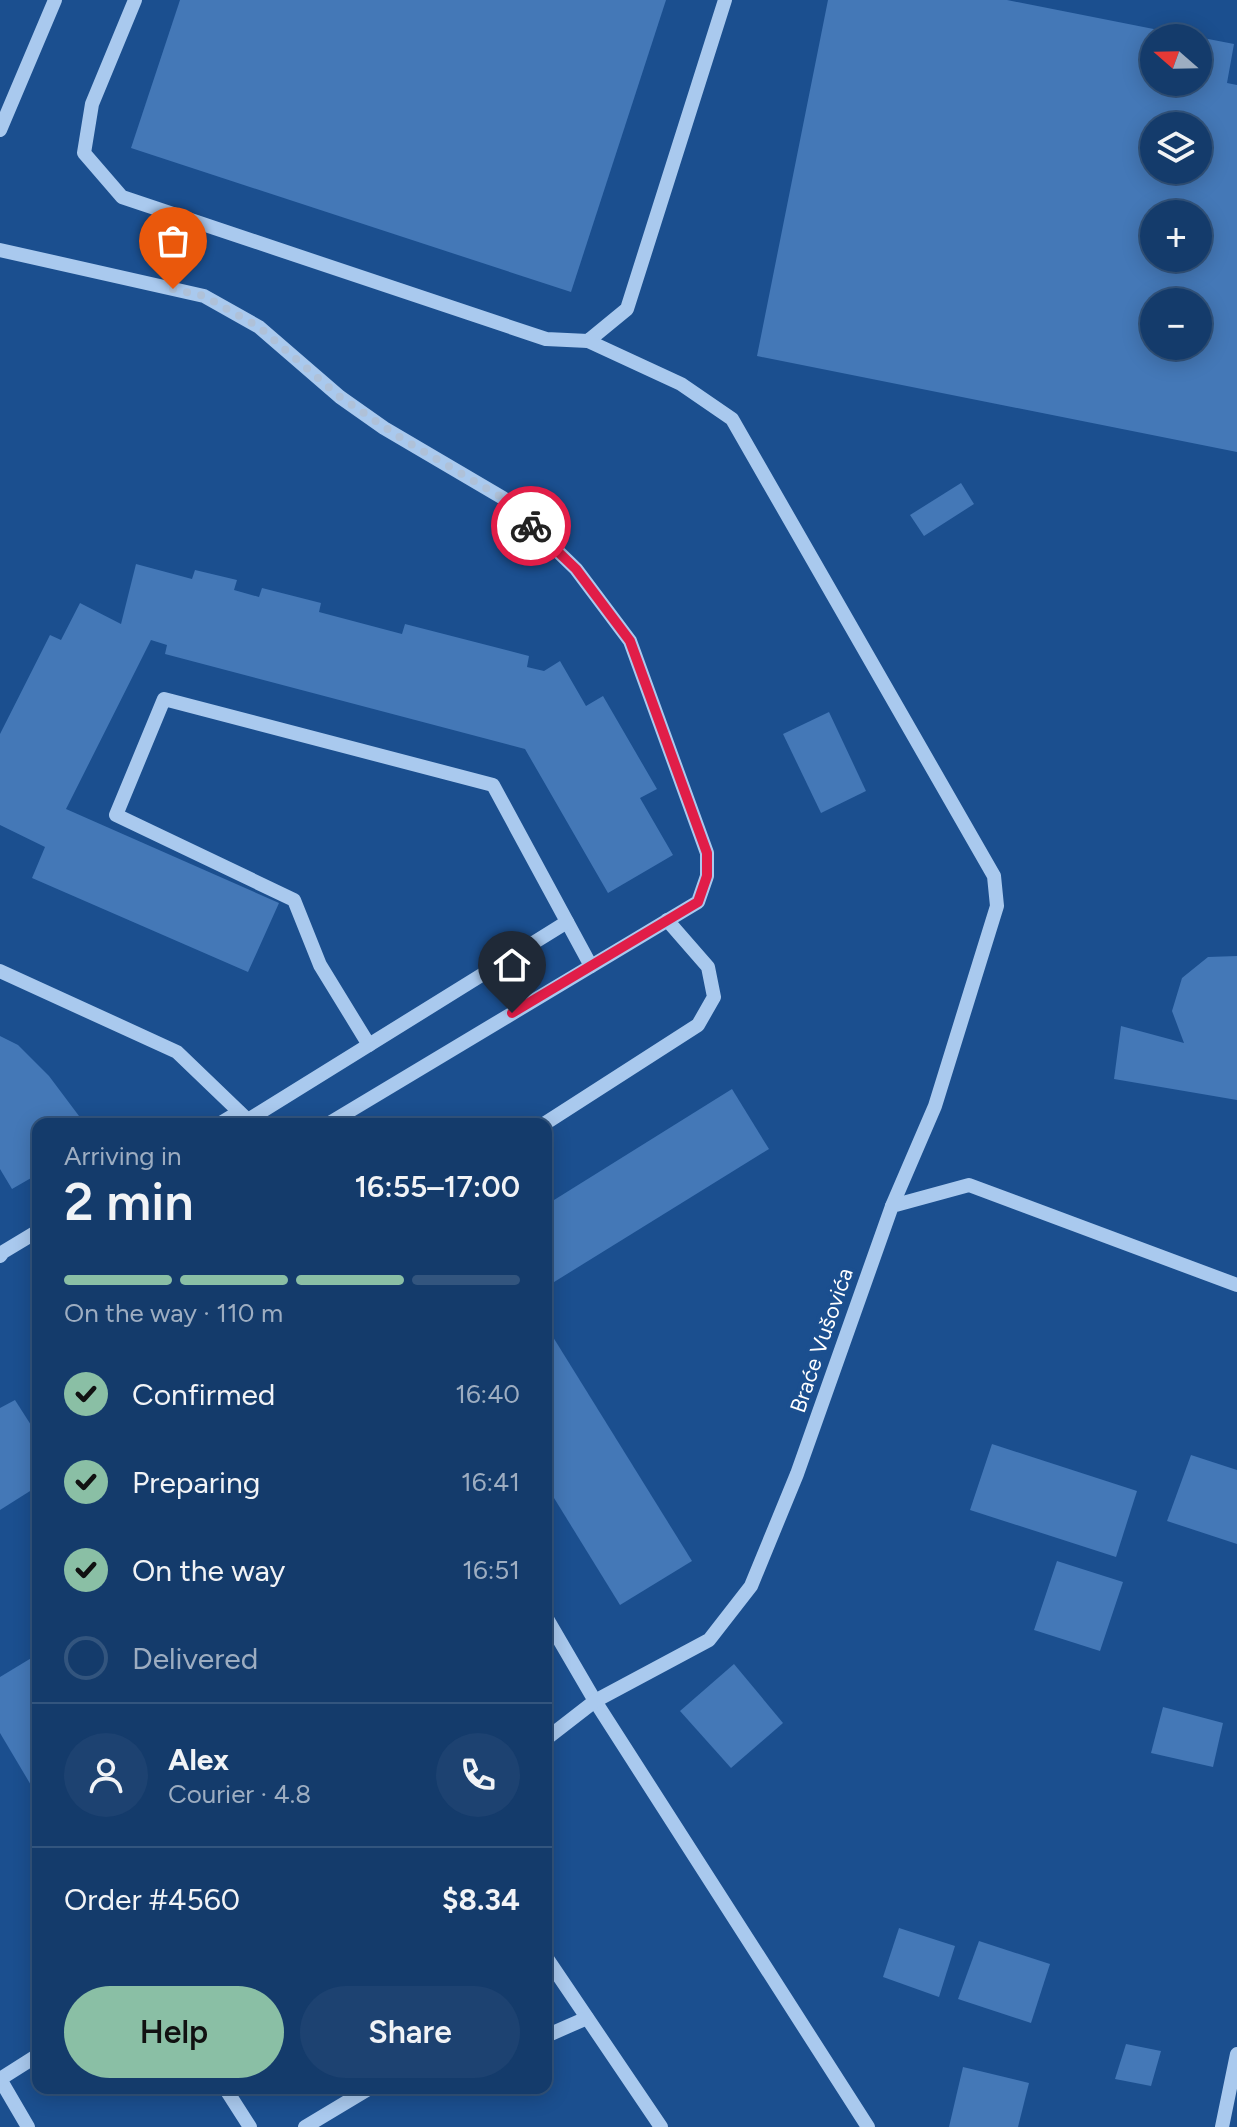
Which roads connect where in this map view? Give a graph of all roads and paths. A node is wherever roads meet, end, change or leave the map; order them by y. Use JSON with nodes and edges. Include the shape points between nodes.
{"nodes":[{"id":1,"x":55,"y":0,"type":"edge"},
{"id":2,"x":135,"y":0,"type":"edge"},
{"id":3,"x":725,"y":0,"type":"edge"},
{"id":4,"x":0,"y":130,"type":"edge"},
{"id":5,"x":0,"y":250,"type":"edge"},
{"id":6,"x":588,"y":341,"type":"junction"},
{"id":7,"x":667,"y":920,"type":"junction"},
{"id":8,"x":567,"y":922,"type":"junction"},
{"id":9,"x":591,"y":966,"type":"junction"},
{"id":10,"x":0,"y":971,"type":"edge"},
{"id":11,"x":369,"y":1045,"type":"junction"},
{"id":12,"x":246,"y":1118,"type":"edge"},
{"id":13,"x":249,"y":1118,"type":"edge"},
{"id":14,"x":338,"y":1118,"type":"edge"},
{"id":15,"x":552,"y":1119,"type":"edge"},
{"id":16,"x":892,"y":1206,"type":"junction"},
{"id":17,"x":32,"y":1235,"type":"edge"},
{"id":18,"x":0,"y":1256,"type":"edge"},
{"id":19,"x":1237,"y":1285,"type":"edge"},
{"id":20,"x":552,"y":1627,"type":"edge"},
{"id":21,"x":595,"y":1701,"type":"junction"},
{"id":22,"x":552,"y":1734,"type":"edge"},
{"id":23,"x":552,"y":1966,"type":"edge"},
{"id":24,"x":587,"y":2018,"type":"junction"},
{"id":25,"x":552,"y":2033,"type":"edge"},
{"id":26,"x":1237,"y":2054,"type":"edge"},
{"id":27,"x":32,"y":2059,"type":"edge"},
{"id":28,"x":0,"y":2079,"type":"edge"},
{"id":29,"x":229,"y":2094,"type":"edge"},
{"id":30,"x":360,"y":2094,"type":"edge"},
{"id":31,"x":28,"y":2127,"type":"edge"},
{"id":32,"x":250,"y":2127,"type":"edge"},
{"id":33,"x":305,"y":2127,"type":"edge"},
{"id":34,"x":661,"y":2127,"type":"edge"},
{"id":35,"x":868,"y":2127,"type":"edge"},
{"id":36,"x":1222,"y":2127,"type":"edge"}],
"edges":[{"from":1,"to":4,"type":"street"},
{"from":2,"to":6,"type":"street","via":[[92,104],[84,153],[122,197],[546,339]]},
{"from":3,"to":6,"type":"street","via":[[627,309]]},
{"from":5,"to":7,"type":"street","via":[[218,303],[259,327],[362,413],[503,498],[576,569],[630,641],[707,853],[707,876],[698,902]]},
{"from":6,"to":16,"type":"street","name":"Braće Vušovića","via":[[681,384],[732,419],[994,876],[993,921],[935,1106]]},
{"from":7,"to":9,"type":"street"},
{"from":7,"to":15,"type":"street","via":[[708,967],[714,997],[698,1025]]},
{"from":8,"to":9,"type":"street"},
{"from":8,"to":11,"type":"street"},
{"from":8,"to":11,"type":"street","via":[[493,785],[164,699],[116,815],[294,900],[320,965]]},
{"from":9,"to":14,"type":"street"},
{"from":10,"to":12,"type":"street","via":[[177,1052]]},
{"from":11,"to":13,"type":"street"},
{"from":16,"to":19,"type":"street","via":[[969,1185]]},
{"from":16,"to":21,"type":"street","name":"Braće Vušovića","via":[[797,1474],[751,1586],[709,1640]]},
{"from":17,"to":18,"type":"street"},
{"from":20,"to":21,"type":"street"},
{"from":21,"to":22,"type":"street","name":"Braće Vušovića"},
{"from":21,"to":35,"type":"street"},
{"from":23,"to":24,"type":"street"},
{"from":24,"to":25,"type":"street"},
{"from":24,"to":34,"type":"street"},
{"from":26,"to":36,"type":"street"},
{"from":27,"to":28,"type":"street"},
{"from":28,"to":31,"type":"street"},
{"from":29,"to":32,"type":"street"},
{"from":30,"to":33,"type":"street"}]}
